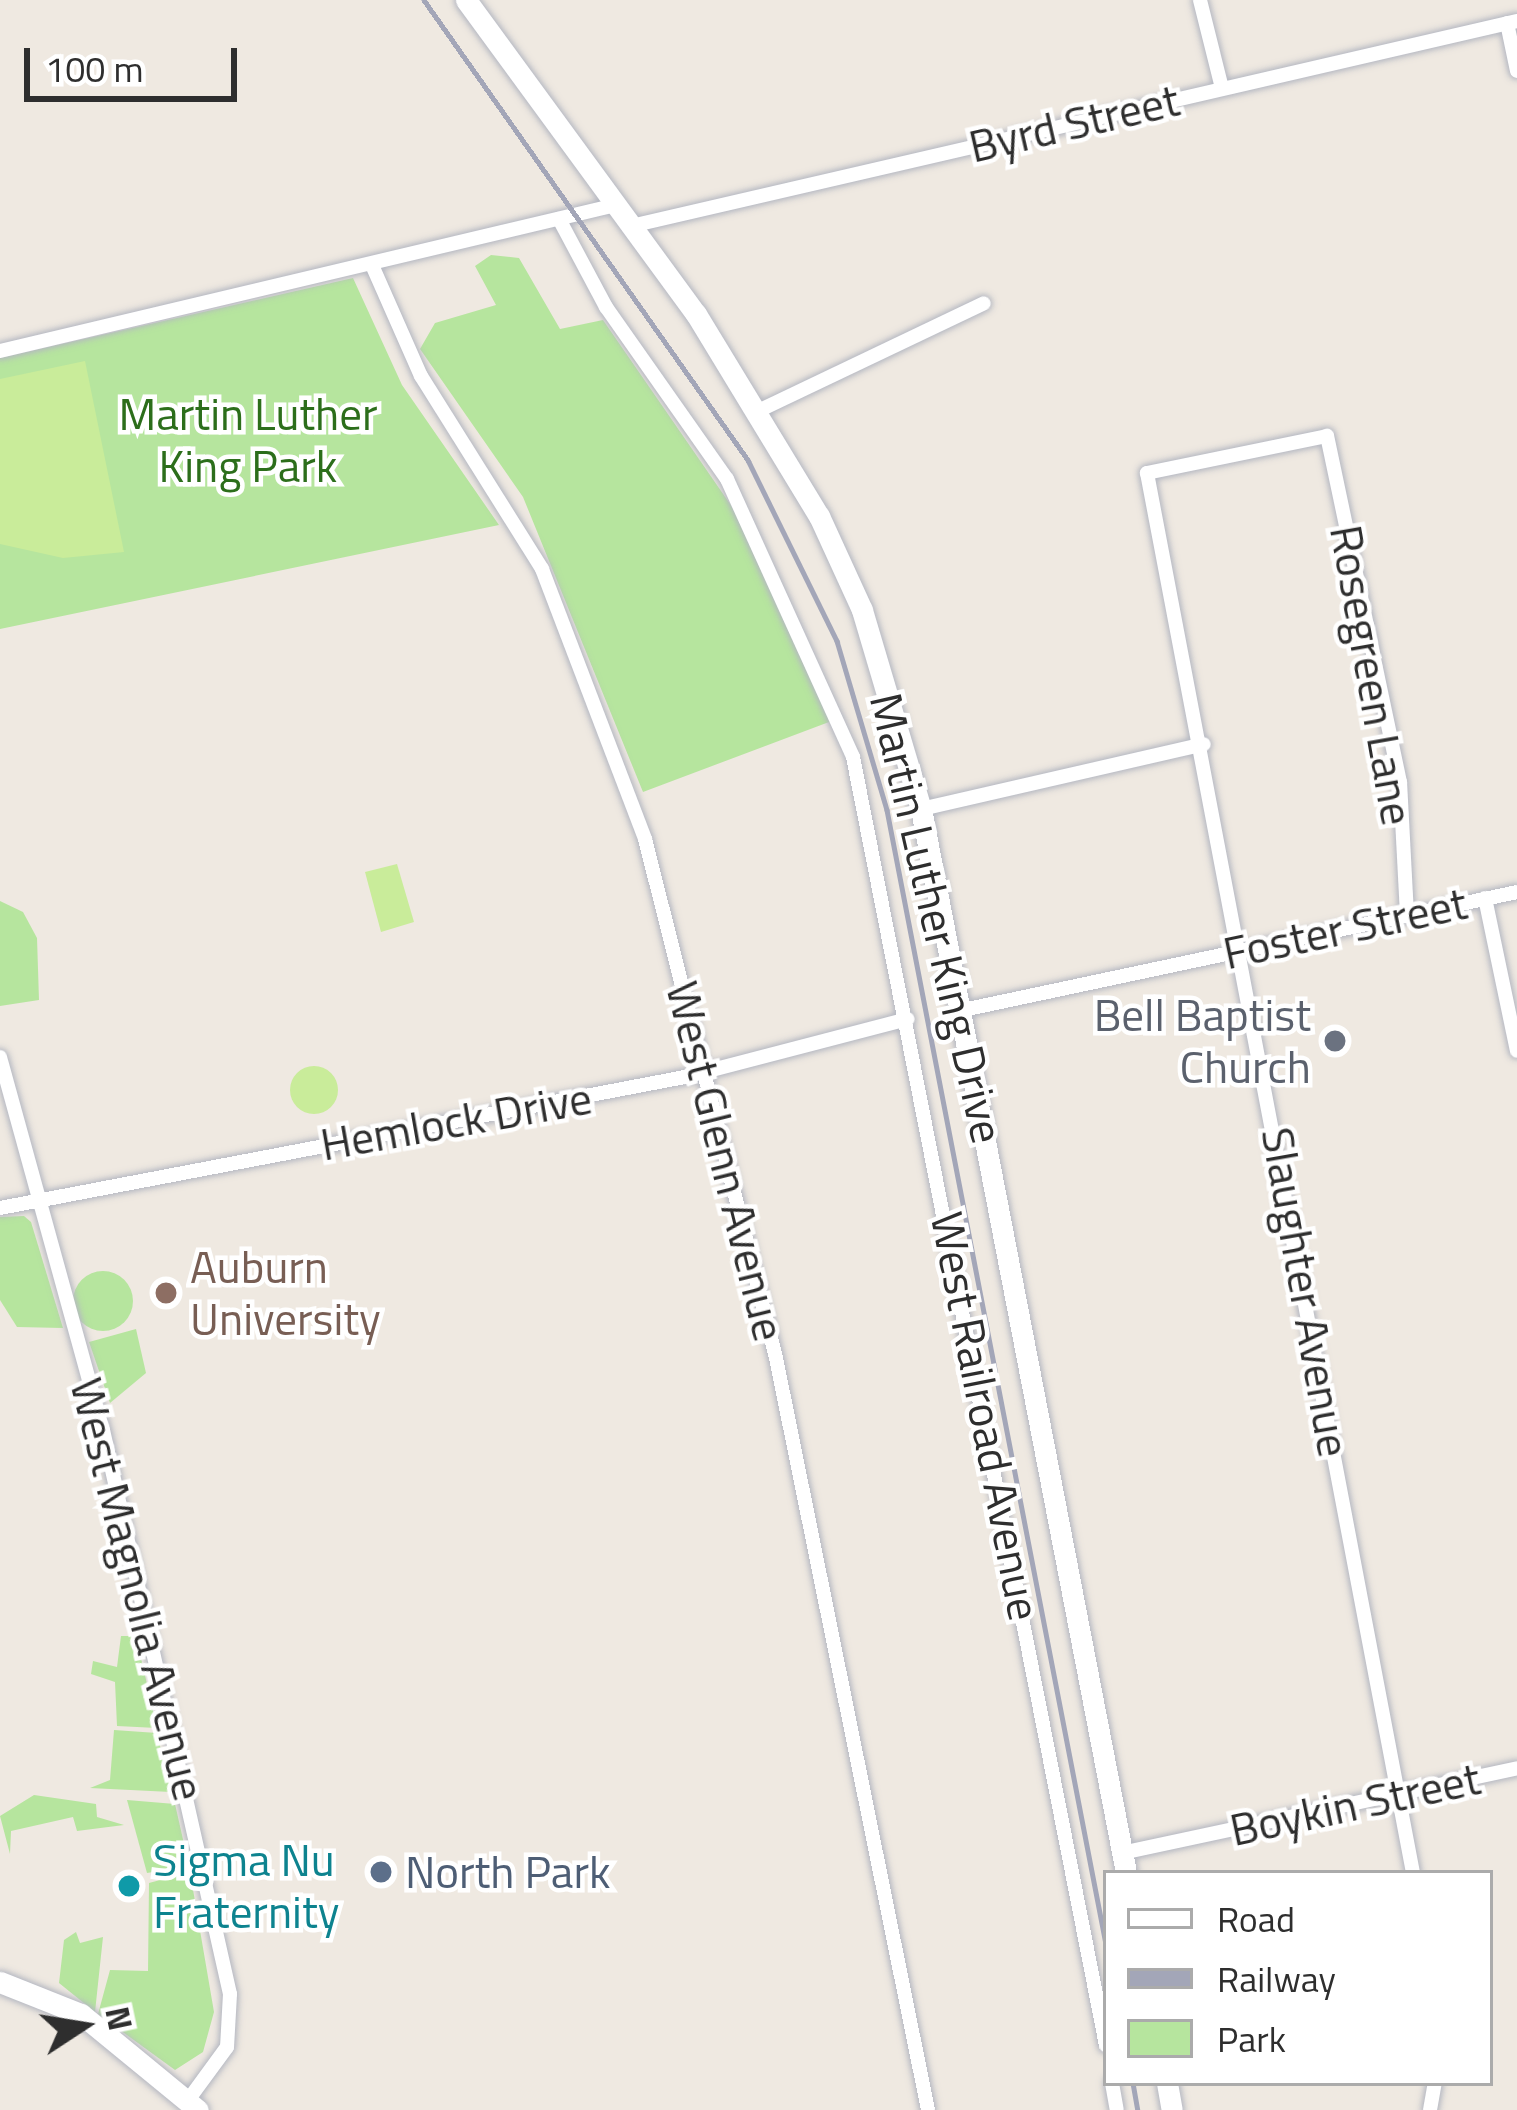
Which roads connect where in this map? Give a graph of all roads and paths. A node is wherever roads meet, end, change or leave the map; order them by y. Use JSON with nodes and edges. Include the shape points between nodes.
{"nodes":[{"id":1,"x":466,"y":0,"type":"edge"},
{"id":2,"x":1200,"y":0,"type":"edge"},
{"id":3,"x":1512,"y":22,"type":"edge"},
{"id":4,"x":1517,"y":71,"type":"edge"},
{"id":5,"x":1222,"y":88,"type":"junction"},
{"id":6,"x":616,"y":205,"type":"junction"},
{"id":7,"x":559,"y":219,"type":"junction"},
{"id":8,"x":631,"y":226,"type":"junction"},
{"id":9,"x":372,"y":265,"type":"junction"},
{"id":10,"x":984,"y":303,"type":"dead end"},
{"id":11,"x":0,"y":351,"type":"edge"},
{"id":12,"x":758,"y":411,"type":"junction"},
{"id":13,"x":1327,"y":436,"type":"joint"},
{"id":14,"x":1204,"y":744,"type":"junction"},
{"id":15,"x":921,"y":809,"type":"junction"},
{"id":16,"x":1517,"y":892,"type":"edge"},
{"id":17,"x":1485,"y":898,"type":"junction"},
{"id":18,"x":1407,"y":915,"type":"junction"},
{"id":19,"x":1244,"y":949,"type":"junction"},
{"id":20,"x":963,"y":1010,"type":"junction"},
{"id":21,"x":908,"y":1019,"type":"junction"},
{"id":22,"x":1517,"y":1051,"type":"edge"},
{"id":23,"x":0,"y":1058,"type":"edge"},
{"id":24,"x":704,"y":1072,"type":"junction"},
{"id":25,"x":38,"y":1200,"type":"junction"},
{"id":26,"x":0,"y":1208,"type":"edge"},
{"id":27,"x":1517,"y":1768,"type":"edge"},
{"id":28,"x":1400,"y":1797,"type":"junction"},
{"id":29,"x":1124,"y":1863,"type":"edge"},
{"id":30,"x":1412,"y":1870,"type":"edge"},
{"id":31,"x":0,"y":1982,"type":"edge"},
{"id":32,"x":1103,"y":2029,"type":"edge"},
{"id":33,"x":194,"y":2104,"type":"edge"},
{"id":34,"x":928,"y":2110,"type":"edge"}],
"edges":[{"from":1,"to":6,"type":"main road","name":"Martin Luther King Drive"},
{"from":2,"to":5,"type":"street"},
{"from":3,"to":4,"type":"street"},
{"from":3,"to":5,"type":"street","name":"Byrd Street"},
{"from":5,"to":8,"type":"street","name":"Byrd Street"},
{"from":6,"to":7,"type":"street"},
{"from":6,"to":8,"type":"main road","name":"Martin Luther King Drive"},
{"from":7,"to":9,"type":"street"},
{"from":7,"to":21,"type":"street","name":"West Railroad Avenue","via":[[606,308],[727,479],[819,664],[853,757]]},
{"from":8,"to":12,"type":"main road","name":"Martin Luther King Drive"},
{"from":9,"to":11,"type":"street"},
{"from":9,"to":24,"type":"street","name":"West Glenn Avenue","via":[[421,376],[516,518],[567,623],[639,821]]},
{"from":10,"to":12,"type":"street"},
{"from":12,"to":15,"type":"main road","name":"Martin Luther King Drive","via":[[862,610]]},
{"from":13,"to":14,"type":"street","name":"Slaughter Avenue","via":[[1147,473]]},
{"from":13,"to":18,"type":"street","name":"Rosegreen Lane","via":[[1400,782]]},
{"from":14,"to":15,"type":"street"},
{"from":14,"to":19,"type":"street","name":"Slaughter Avenue"},
{"from":15,"to":20,"type":"main road","name":"Martin Luther King Drive"},
{"from":16,"to":17,"type":"street","name":"Foster Street"},
{"from":17,"to":18,"type":"street","name":"Foster Street"},
{"from":17,"to":22,"type":"street"},
{"from":18,"to":19,"type":"street","name":"Foster Street"},
{"from":19,"to":20,"type":"street","name":"Foster Street"},
{"from":19,"to":28,"type":"street","name":"Slaughter Avenue"},
{"from":20,"to":29,"type":"main road","name":"Martin Luther King Drive"},
{"from":21,"to":24,"type":"street","name":"Hemlock Drive"},
{"from":21,"to":32,"type":"street","name":"West Railroad Avenue"},
{"from":23,"to":25,"type":"street","name":"West Magnolia Avenue"},
{"from":24,"to":25,"type":"street","name":"Hemlock Drive"},
{"from":24,"to":34,"type":"street","name":"West Glenn Avenue","via":[[786,1403]]},
{"from":25,"to":26,"type":"street","name":"Hemlock Drive"},
{"from":25,"to":33,"type":"street","name":"West Magnolia Avenue","via":[[103,1430],[230,1994],[227,2048]]},
{"from":27,"to":28,"type":"street","name":"Boykin Street"},
{"from":28,"to":29,"type":"street","name":"Boykin Street"},
{"from":28,"to":30,"type":"street","name":"Slaughter Avenue"},
{"from":31,"to":33,"type":"main road","via":[[81,2014]]}]}
